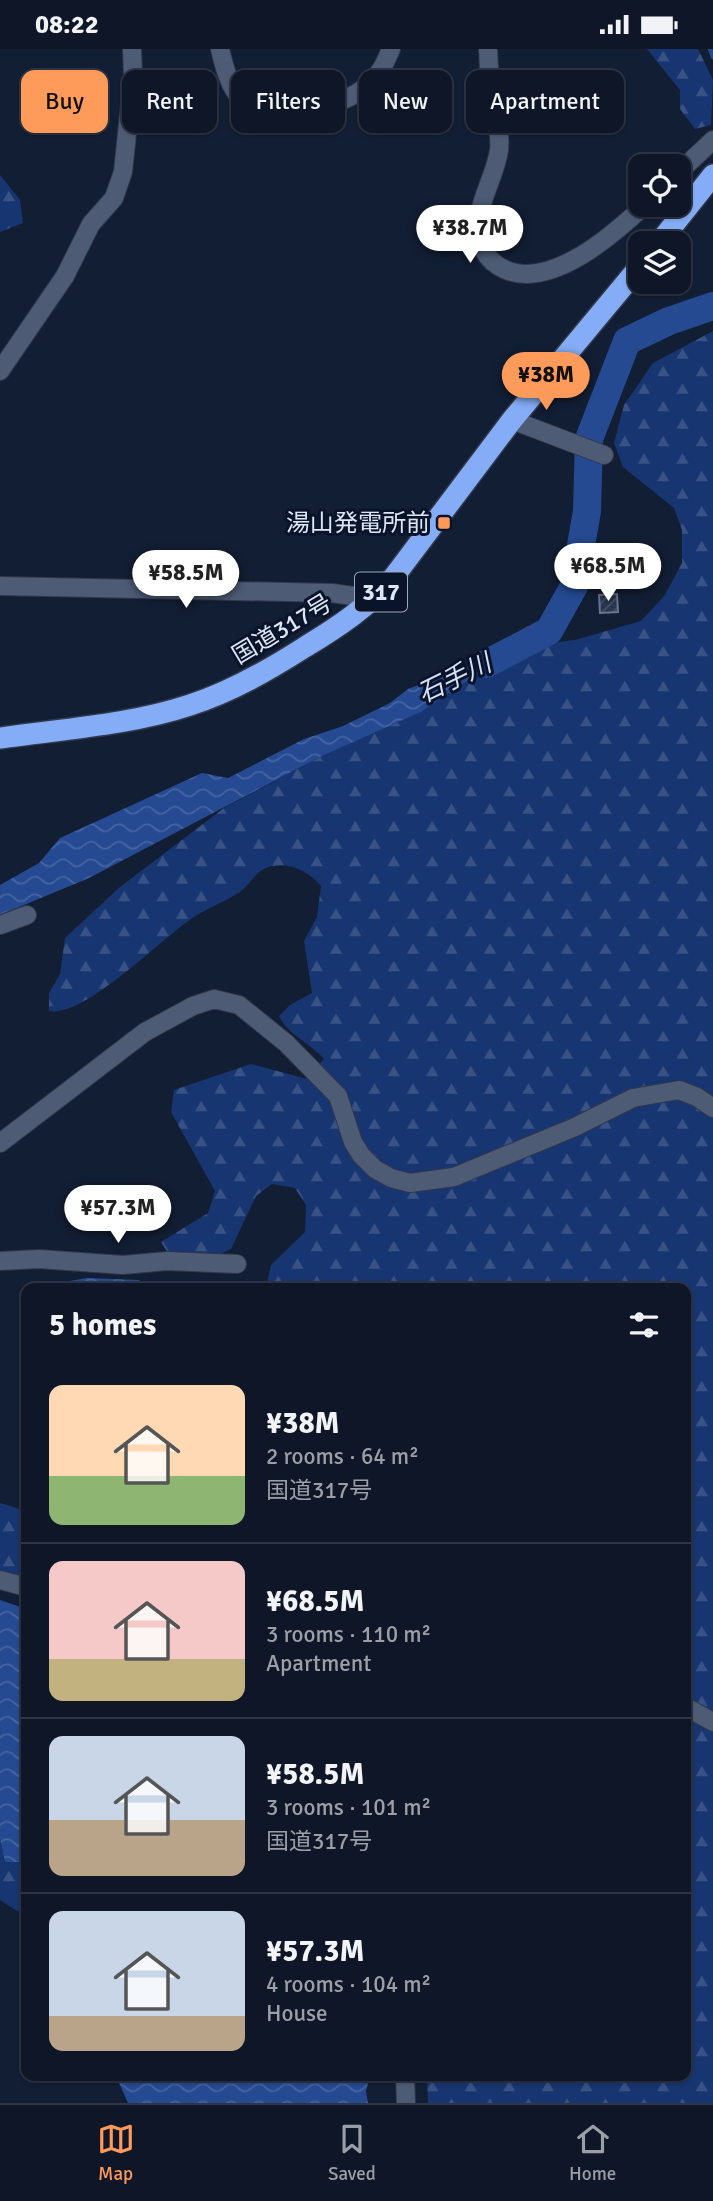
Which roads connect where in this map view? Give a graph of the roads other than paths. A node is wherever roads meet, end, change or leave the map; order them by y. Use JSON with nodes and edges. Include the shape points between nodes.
{"nodes":[{"id":1,"x":132,"y":49,"type":"edge"},
{"id":2,"x":220,"y":49,"type":"edge"},
{"id":3,"x":391,"y":49,"type":"edge"},
{"id":4,"x":488,"y":49,"type":"edge"},
{"id":5,"x":713,"y":139,"type":"edge"},
{"id":6,"x":691,"y":160,"type":"edge"},
{"id":7,"x":713,"y":175,"type":"edge"},
{"id":8,"x":630,"y":217,"type":"edge"},
{"id":9,"x":669,"y":231,"type":"edge"},
{"id":10,"x":628,"y":280,"type":"edge"},
{"id":11,"x":0,"y":371,"type":"edge"},
{"id":12,"x":512,"y":420,"type":"junction"},
{"id":13,"x":604,"y":455,"type":"dead end"},
{"id":14,"x":0,"y":586,"type":"edge"},
{"id":15,"x":374,"y":599,"type":"junction"},
{"id":16,"x":0,"y":738,"type":"edge"},
{"id":17,"x":27,"y":915,"type":"dead end"},
{"id":18,"x":0,"y":925,"type":"edge"},
{"id":19,"x":713,"y":1108,"type":"edge"},
{"id":20,"x":0,"y":1143,"type":"edge"},
{"id":21,"x":0,"y":1261,"type":"edge"},
{"id":22,"x":237,"y":1264,"type":"dead end"},
{"id":23,"x":0,"y":1580,"type":"edge"},
{"id":24,"x":21,"y":1586,"type":"edge"},
{"id":25,"x":691,"y":1710,"type":"edge"},
{"id":26,"x":713,"y":1722,"type":"edge"},
{"id":27,"x":405,"y":2081,"type":"edge"},
{"id":28,"x":406,"y":2103,"type":"edge"}],
"edges":[{"from":1,"to":11,"type":"street","via":[[123,172],[114,198],[91,225],[65,277]]},
{"from":2,"to":3,"type":"street","via":[[231,83],[242,99],[258,111],[273,114],[339,103],[355,95],[382,71]]},
{"from":4,"to":8,"type":"street","via":[[499,152],[480,214],[480,238],[487,257],[515,274],[539,272],[589,251]]},
{"from":5,"to":6,"type":"street"},
{"from":7,"to":9,"type":"highway"},
{"from":10,"to":12,"type":"highway","name":"国道317号","number":"317"},
{"from":12,"to":13,"type":"street"},
{"from":12,"to":15,"type":"highway","name":"国道317号","number":"317"},
{"from":14,"to":15,"type":"street","via":[[331,593]]},
{"from":15,"to":16,"type":"highway","name":"国道317号","number":"317","via":[[343,625],[272,669],[213,697],[160,714]]},
{"from":17,"to":18,"type":"street"},
{"from":19,"to":20,"type":"street","via":[[678,1090],[633,1098],[454,1177],[410,1183],[391,1178],[361,1155],[338,1096],[286,1043],[239,1005],[214,999],[145,1032]]},
{"from":21,"to":22,"type":"street"},
{"from":23,"to":24,"type":"street"},
{"from":25,"to":26,"type":"street"},
{"from":27,"to":28,"type":"street"}]}
